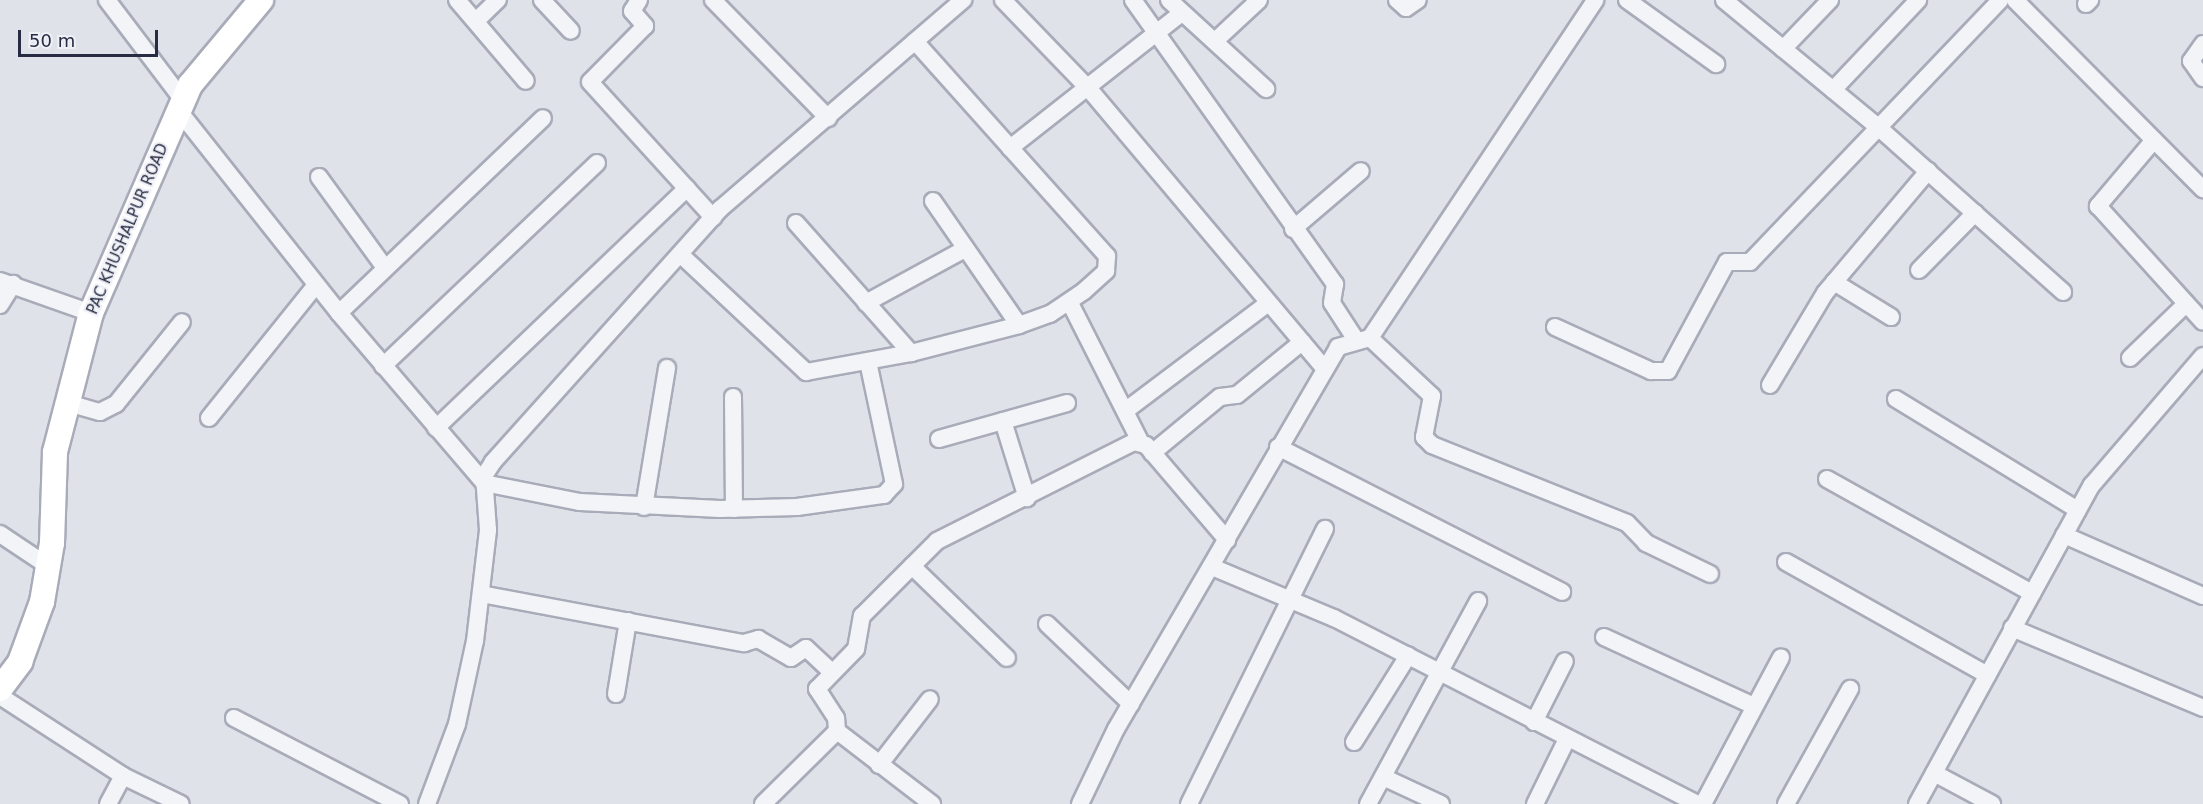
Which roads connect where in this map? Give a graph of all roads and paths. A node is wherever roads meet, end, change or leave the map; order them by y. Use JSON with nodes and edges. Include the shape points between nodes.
{"nodes":[{"id":1,"x":107,"y":0,"type":"edge"},
{"id":2,"x":261,"y":0,"type":"edge"},
{"id":3,"x":457,"y":0,"type":"edge"},
{"id":4,"x":498,"y":0,"type":"edge"},
{"id":5,"x":542,"y":0,"type":"edge"},
{"id":6,"x":639,"y":0,"type":"edge"},
{"id":7,"x":713,"y":0,"type":"edge"},
{"id":8,"x":963,"y":0,"type":"edge"},
{"id":9,"x":1003,"y":0,"type":"edge"},
{"id":10,"x":1133,"y":0,"type":"edge"},
{"id":11,"x":1169,"y":0,"type":"edge"},
{"id":12,"x":1259,"y":0,"type":"edge"},
{"id":13,"x":1397,"y":0,"type":"edge"},
{"id":14,"x":1418,"y":0,"type":"edge"},
{"id":15,"x":1595,"y":0,"type":"edge"},
{"id":16,"x":1627,"y":0,"type":"edge"},
{"id":17,"x":1724,"y":0,"type":"edge"},
{"id":18,"x":1830,"y":0,"type":"edge"},
{"id":19,"x":1918,"y":0,"type":"edge"},
{"id":20,"x":2000,"y":0,"type":"edge"},
{"id":21,"x":2015,"y":0,"type":"edge"},
{"id":22,"x":1180,"y":14,"type":"junction"},
{"id":23,"x":477,"y":20,"type":"junction"},
{"id":24,"x":571,"y":31,"type":"dead end"},
{"id":25,"x":1157,"y":35,"type":"junction"},
{"id":26,"x":1215,"y":41,"type":"junction"},
{"id":27,"x":915,"y":42,"type":"junction"},
{"id":28,"x":2203,"y":44,"type":"edge"},
{"id":29,"x":1783,"y":49,"type":"junction"},
{"id":30,"x":1716,"y":64,"type":"dead end"},
{"id":31,"x":2203,"y":78,"type":"edge"},
{"id":32,"x":526,"y":81,"type":"dead end"},
{"id":33,"x":1089,"y":89,"type":"junction"},
{"id":34,"x":1266,"y":89,"type":"dead end"},
{"id":35,"x":1833,"y":90,"type":"junction"},
{"id":36,"x":181,"y":105,"type":"junction"},
{"id":37,"x":543,"y":118,"type":"dead end"},
{"id":38,"x":828,"y":118,"type":"junction"},
{"id":39,"x":1878,"y":127,"type":"junction"},
{"id":40,"x":2154,"y":140,"type":"junction"},
{"id":41,"x":1010,"y":148,"type":"junction"},
{"id":42,"x":597,"y":164,"type":"dead end"},
{"id":43,"x":1361,"y":171,"type":"dead end"},
{"id":44,"x":1928,"y":171,"type":"junction"},
{"id":45,"x":319,"y":177,"type":"dead end"},
{"id":46,"x":687,"y":188,"type":"junction"},
{"id":47,"x":2203,"y":189,"type":"edge"},
{"id":48,"x":933,"y":201,"type":"dead end"},
{"id":49,"x":1975,"y":213,"type":"junction"},
{"id":50,"x":714,"y":217,"type":"junction"},
{"id":51,"x":796,"y":223,"type":"dead end"},
{"id":52,"x":1293,"y":229,"type":"junction"},
{"id":53,"x":965,"y":249,"type":"junction"},
{"id":54,"x":681,"y":254,"type":"junction"},
{"id":55,"x":386,"y":268,"type":"junction"},
{"id":56,"x":1919,"y":270,"type":"dead end"},
{"id":57,"x":6,"y":282,"type":"edge"},
{"id":58,"x":1834,"y":282,"type":"junction"},
{"id":59,"x":316,"y":285,"type":"junction"},
{"id":60,"x":2062,"y":292,"type":"dead end"},
{"id":61,"x":866,"y":303,"type":"junction"},
{"id":62,"x":1070,"y":303,"type":"junction"},
{"id":63,"x":1267,"y":304,"type":"junction"},
{"id":64,"x":2186,"y":304,"type":"junction"},
{"id":65,"x":0,"y":305,"type":"edge"},
{"id":66,"x":91,"y":313,"type":"junction"},
{"id":67,"x":339,"y":313,"type":"junction"},
{"id":68,"x":1891,"y":317,"type":"dead end"},
{"id":69,"x":182,"y":322,"type":"dead end"},
{"id":70,"x":2203,"y":322,"type":"edge"},
{"id":71,"x":1019,"y":325,"type":"junction"},
{"id":72,"x":1555,"y":327,"type":"dead end"},
{"id":73,"x":1363,"y":339,"type":"junction"},
{"id":74,"x":1302,"y":342,"type":"junction"},
{"id":75,"x":911,"y":353,"type":"junction"},
{"id":76,"x":2130,"y":358,"type":"dead end"},
{"id":77,"x":868,"y":362,"type":"junction"},
{"id":78,"x":383,"y":366,"type":"junction"},
{"id":79,"x":2200,"y":366,"type":"edge"},
{"id":80,"x":667,"y":368,"type":"dead end"},
{"id":81,"x":1325,"y":369,"type":"junction"},
{"id":82,"x":1770,"y":385,"type":"dead end"},
{"id":83,"x":733,"y":398,"type":"dead end"},
{"id":84,"x":1896,"y":399,"type":"dead end"},
{"id":85,"x":68,"y":403,"type":"junction"},
{"id":86,"x":1066,"y":403,"type":"dead end"},
{"id":87,"x":1125,"y":411,"type":"junction"},
{"id":88,"x":209,"y":417,"type":"dead end"},
{"id":89,"x":1003,"y":421,"type":"junction"},
{"id":90,"x":436,"y":428,"type":"junction"},
{"id":91,"x":939,"y":440,"type":"dead end"},
{"id":92,"x":1278,"y":447,"type":"junction"},
{"id":93,"x":1147,"y":448,"type":"junction"},
{"id":94,"x":1827,"y":479,"type":"dead end"},
{"id":95,"x":484,"y":483,"type":"junction"},
{"id":96,"x":1027,"y":498,"type":"junction"},
{"id":97,"x":644,"y":507,"type":"junction"},
{"id":98,"x":734,"y":509,"type":"junction"},
{"id":99,"x":2078,"y":510,"type":"junction"},
{"id":100,"x":1324,"y":529,"type":"dead end"},
{"id":101,"x":0,"y":534,"type":"edge"},
{"id":102,"x":2064,"y":535,"type":"junction"},
{"id":103,"x":1227,"y":540,"type":"junction"},
{"id":104,"x":1786,"y":562,"type":"dead end"},
{"id":105,"x":48,"y":566,"type":"junction"},
{"id":106,"x":912,"y":566,"type":"junction"},
{"id":107,"x":1212,"y":567,"type":"junction"},
{"id":108,"x":1710,"y":574,"type":"dead end"},
{"id":109,"x":1562,"y":592,"type":"dead end"},
{"id":110,"x":2032,"y":592,"type":"junction"},
{"id":111,"x":481,"y":594,"type":"junction"},
{"id":112,"x":2203,"y":596,"type":"edge"},
{"id":113,"x":1288,"y":601,"type":"junction"},
{"id":114,"x":1478,"y":601,"type":"dead end"},
{"id":115,"x":628,"y":621,"type":"junction"},
{"id":116,"x":1047,"y":624,"type":"dead end"},
{"id":117,"x":2012,"y":628,"type":"junction"},
{"id":118,"x":1604,"y":637,"type":"dead end"},
{"id":119,"x":1408,"y":656,"type":"junction"},
{"id":120,"x":1781,"y":657,"type":"dead end"},
{"id":121,"x":1007,"y":658,"type":"dead end"},
{"id":122,"x":1565,"y":661,"type":"dead end"},
{"id":123,"x":832,"y":672,"type":"junction"},
{"id":124,"x":1440,"y":672,"type":"junction"},
{"id":125,"x":1986,"y":675,"type":"junction"},
{"id":126,"x":0,"y":689,"type":"edge"},
{"id":127,"x":1850,"y":689,"type":"dead end"},
{"id":128,"x":616,"y":694,"type":"dead end"},
{"id":129,"x":0,"y":696,"type":"edge"},
{"id":130,"x":930,"y":699,"type":"dead end"},
{"id":131,"x":1131,"y":704,"type":"junction"},
{"id":132,"x":1754,"y":706,"type":"junction"},
{"id":133,"x":2203,"y":708,"type":"edge"},
{"id":134,"x":234,"y":718,"type":"dead end"},
{"id":135,"x":1534,"y":722,"type":"junction"},
{"id":136,"x":837,"y":731,"type":"junction"},
{"id":137,"x":1567,"y":739,"type":"junction"},
{"id":138,"x":1354,"y":742,"type":"dead end"},
{"id":139,"x":879,"y":765,"type":"junction"},
{"id":140,"x":1934,"y":773,"type":"junction"},
{"id":141,"x":123,"y":776,"type":"junction"},
{"id":142,"x":1383,"y":777,"type":"junction"},
{"id":143,"x":1677,"y":800,"type":"edge"},
{"id":144,"x":108,"y":804,"type":"edge"},
{"id":145,"x":182,"y":804,"type":"edge"},
{"id":146,"x":399,"y":804,"type":"edge"},
{"id":147,"x":428,"y":804,"type":"edge"},
{"id":148,"x":763,"y":804,"type":"edge"},
{"id":149,"x":932,"y":804,"type":"edge"},
{"id":150,"x":1080,"y":804,"type":"edge"},
{"id":151,"x":1189,"y":804,"type":"edge"},
{"id":152,"x":1368,"y":804,"type":"edge"},
{"id":153,"x":1441,"y":804,"type":"edge"},
{"id":154,"x":1535,"y":804,"type":"edge"},
{"id":155,"x":1697,"y":804,"type":"edge"},
{"id":156,"x":1702,"y":804,"type":"edge"},
{"id":157,"x":1786,"y":804,"type":"edge"},
{"id":158,"x":1917,"y":804,"type":"edge"},
{"id":159,"x":1992,"y":804,"type":"edge"}],
"edges":[{"from":1,"to":36,"type":"street"},
{"from":2,"to":36,"type":"main road","name":"PAC KHUSHALPUR ROAD"},
{"from":3,"to":23,"type":"street"},
{"from":4,"to":23,"type":"street"},
{"from":5,"to":24,"type":"street"},
{"from":6,"to":46,"type":"street","via":[[632,11],[645,26],[590,82]]},
{"from":7,"to":38,"type":"street"},
{"from":8,"to":27,"type":"street"},
{"from":9,"to":33,"type":"street"},
{"from":10,"to":25,"type":"street"},
{"from":11,"to":22,"type":"street"},
{"from":12,"to":26,"type":"street"},
{"from":13,"to":14,"type":"street","via":[[1406,8]]},
{"from":15,"to":73,"type":"street"},
{"from":16,"to":30,"type":"street"},
{"from":17,"to":29,"type":"street"},
{"from":18,"to":29,"type":"street"},
{"from":19,"to":35,"type":"street"},
{"from":20,"to":39,"type":"street"},
{"from":21,"to":40,"type":"street"},
{"from":22,"to":25,"type":"street"},
{"from":22,"to":26,"type":"street"},
{"from":23,"to":32,"type":"street"},
{"from":25,"to":33,"type":"street"},
{"from":25,"to":52,"type":"street"},
{"from":26,"to":34,"type":"street"},
{"from":27,"to":38,"type":"street"},
{"from":27,"to":41,"type":"street"},
{"from":28,"to":31,"type":"street","via":[[2191,61]]},
{"from":29,"to":35,"type":"street"},
{"from":33,"to":41,"type":"street"},
{"from":33,"to":63,"type":"street"},
{"from":35,"to":39,"type":"street"},
{"from":36,"to":59,"type":"street"},
{"from":36,"to":66,"type":"main road","name":"PAC KHUSHALPUR ROAD"},
{"from":37,"to":55,"type":"street"},
{"from":38,"to":50,"type":"street"},
{"from":39,"to":44,"type":"street"},
{"from":39,"to":72,"type":"street","via":[[1750,262],[1727,262],[1668,371],[1651,371]]},
{"from":40,"to":47,"type":"street"},
{"from":40,"to":64,"type":"street","via":[[2098,206]]},
{"from":41,"to":62,"type":"street","via":[[1107,256],[1106,271]]},
{"from":42,"to":78,"type":"street"},
{"from":43,"to":52,"type":"street"},
{"from":44,"to":49,"type":"street"},
{"from":44,"to":58,"type":"street"},
{"from":45,"to":55,"type":"street"},
{"from":46,"to":50,"type":"street"},
{"from":46,"to":90,"type":"street"},
{"from":48,"to":53,"type":"street"},
{"from":49,"to":56,"type":"street"},
{"from":49,"to":60,"type":"street"},
{"from":50,"to":54,"type":"street"},
{"from":51,"to":61,"type":"street"},
{"from":52,"to":73,"type":"street","via":[[1335,284],[1332,303]]},
{"from":53,"to":61,"type":"street"},
{"from":53,"to":71,"type":"street"},
{"from":54,"to":77,"type":"street","via":[[797,368],[815,372]]},
{"from":54,"to":95,"type":"street","via":[[493,462]]},
{"from":55,"to":67,"type":"street"},
{"from":57,"to":65,"type":"street"},
{"from":57,"to":66,"type":"street"},
{"from":58,"to":68,"type":"street"},
{"from":58,"to":82,"type":"street"},
{"from":59,"to":67,"type":"street"},
{"from":59,"to":88,"type":"street"},
{"from":61,"to":75,"type":"street"},
{"from":62,"to":71,"type":"street"},
{"from":62,"to":87,"type":"street"},
{"from":63,"to":74,"type":"street"},
{"from":63,"to":87,"type":"street"},
{"from":64,"to":70,"type":"street"},
{"from":64,"to":76,"type":"street"},
{"from":66,"to":85,"type":"main road","name":"PAC KHUSHALPUR ROAD"},
{"from":67,"to":78,"type":"street"},
{"from":69,"to":85,"type":"street","via":[[116,404],[100,412]]},
{"from":71,"to":75,"type":"street"},
{"from":73,"to":81,"type":"street","via":[[1338,347]]},
{"from":73,"to":108,"type":"street","via":[[1432,396],[1424,437],[1432,445],[1627,522],[1646,543]]},
{"from":74,"to":81,"type":"street"},
{"from":74,"to":93,"type":"street","via":[[1237,395],[1220,397]]},
{"from":75,"to":77,"type":"street"},
{"from":77,"to":98,"type":"street","via":[[891,492],[797,507]]},
{"from":78,"to":90,"type":"street"},
{"from":79,"to":99,"type":"street","via":[[2092,484]]},
{"from":80,"to":97,"type":"street"},
{"from":81,"to":92,"type":"street"},
{"from":83,"to":98,"type":"street"},
{"from":84,"to":99,"type":"street"},
{"from":85,"to":105,"type":"main road","name":"PAC KHUSHALPUR ROAD","via":[[55,452]]},
{"from":86,"to":89,"type":"street"},
{"from":87,"to":93,"type":"street"},
{"from":89,"to":91,"type":"street"},
{"from":89,"to":96,"type":"street"},
{"from":90,"to":95,"type":"street"},
{"from":92,"to":103,"type":"street"},
{"from":92,"to":109,"type":"street"},
{"from":93,"to":96,"type":"street"},
{"from":93,"to":103,"type":"street"},
{"from":94,"to":110,"type":"street"},
{"from":95,"to":97,"type":"street"},
{"from":95,"to":111,"type":"street","via":[[488,530]]},
{"from":96,"to":106,"type":"street","via":[[938,541]]},
{"from":97,"to":98,"type":"street"},
{"from":99,"to":102,"type":"street"},
{"from":100,"to":113,"type":"street"},
{"from":101,"to":105,"type":"street"},
{"from":102,"to":110,"type":"street"},
{"from":102,"to":112,"type":"street"},
{"from":103,"to":107,"type":"street"},
{"from":104,"to":125,"type":"street"},
{"from":105,"to":126,"type":"main road","name":"PAC KHUSHALPUR ROAD","via":[[20,662]]},
{"from":106,"to":121,"type":"street"},
{"from":106,"to":123,"type":"street","via":[[862,616],[856,649]]},
{"from":107,"to":113,"type":"street"},
{"from":107,"to":131,"type":"street"},
{"from":110,"to":117,"type":"street"},
{"from":111,"to":115,"type":"street"},
{"from":111,"to":147,"type":"street","via":[[457,724]]},
{"from":113,"to":119,"type":"street"},
{"from":113,"to":151,"type":"street"},
{"from":114,"to":124,"type":"street"},
{"from":115,"to":123,"type":"street","via":[[744,643],[758,639],[791,658],[806,648]]},
{"from":115,"to":128,"type":"street"},
{"from":116,"to":131,"type":"street"},
{"from":117,"to":125,"type":"street"},
{"from":117,"to":133,"type":"street"},
{"from":118,"to":132,"type":"street"},
{"from":119,"to":124,"type":"street"},
{"from":119,"to":138,"type":"street"},
{"from":120,"to":132,"type":"street"},
{"from":122,"to":135,"type":"street"},
{"from":123,"to":136,"type":"street","via":[[817,689],[836,718]]},
{"from":124,"to":135,"type":"street"},
{"from":124,"to":142,"type":"street"},
{"from":125,"to":140,"type":"street"},
{"from":127,"to":157,"type":"street"},
{"from":129,"to":141,"type":"street"},
{"from":130,"to":139,"type":"street"},
{"from":131,"to":150,"type":"street"},
{"from":132,"to":156,"type":"street"},
{"from":134,"to":146,"type":"street"},
{"from":135,"to":137,"type":"street"},
{"from":136,"to":139,"type":"street"},
{"from":136,"to":148,"type":"street"},
{"from":137,"to":143,"type":"street"},
{"from":137,"to":154,"type":"street"},
{"from":139,"to":149,"type":"street"},
{"from":140,"to":158,"type":"street"},
{"from":140,"to":159,"type":"street"},
{"from":141,"to":144,"type":"street"},
{"from":141,"to":145,"type":"street"},
{"from":142,"to":152,"type":"street"},
{"from":142,"to":153,"type":"street"},
{"from":143,"to":155,"type":"street"}]}
